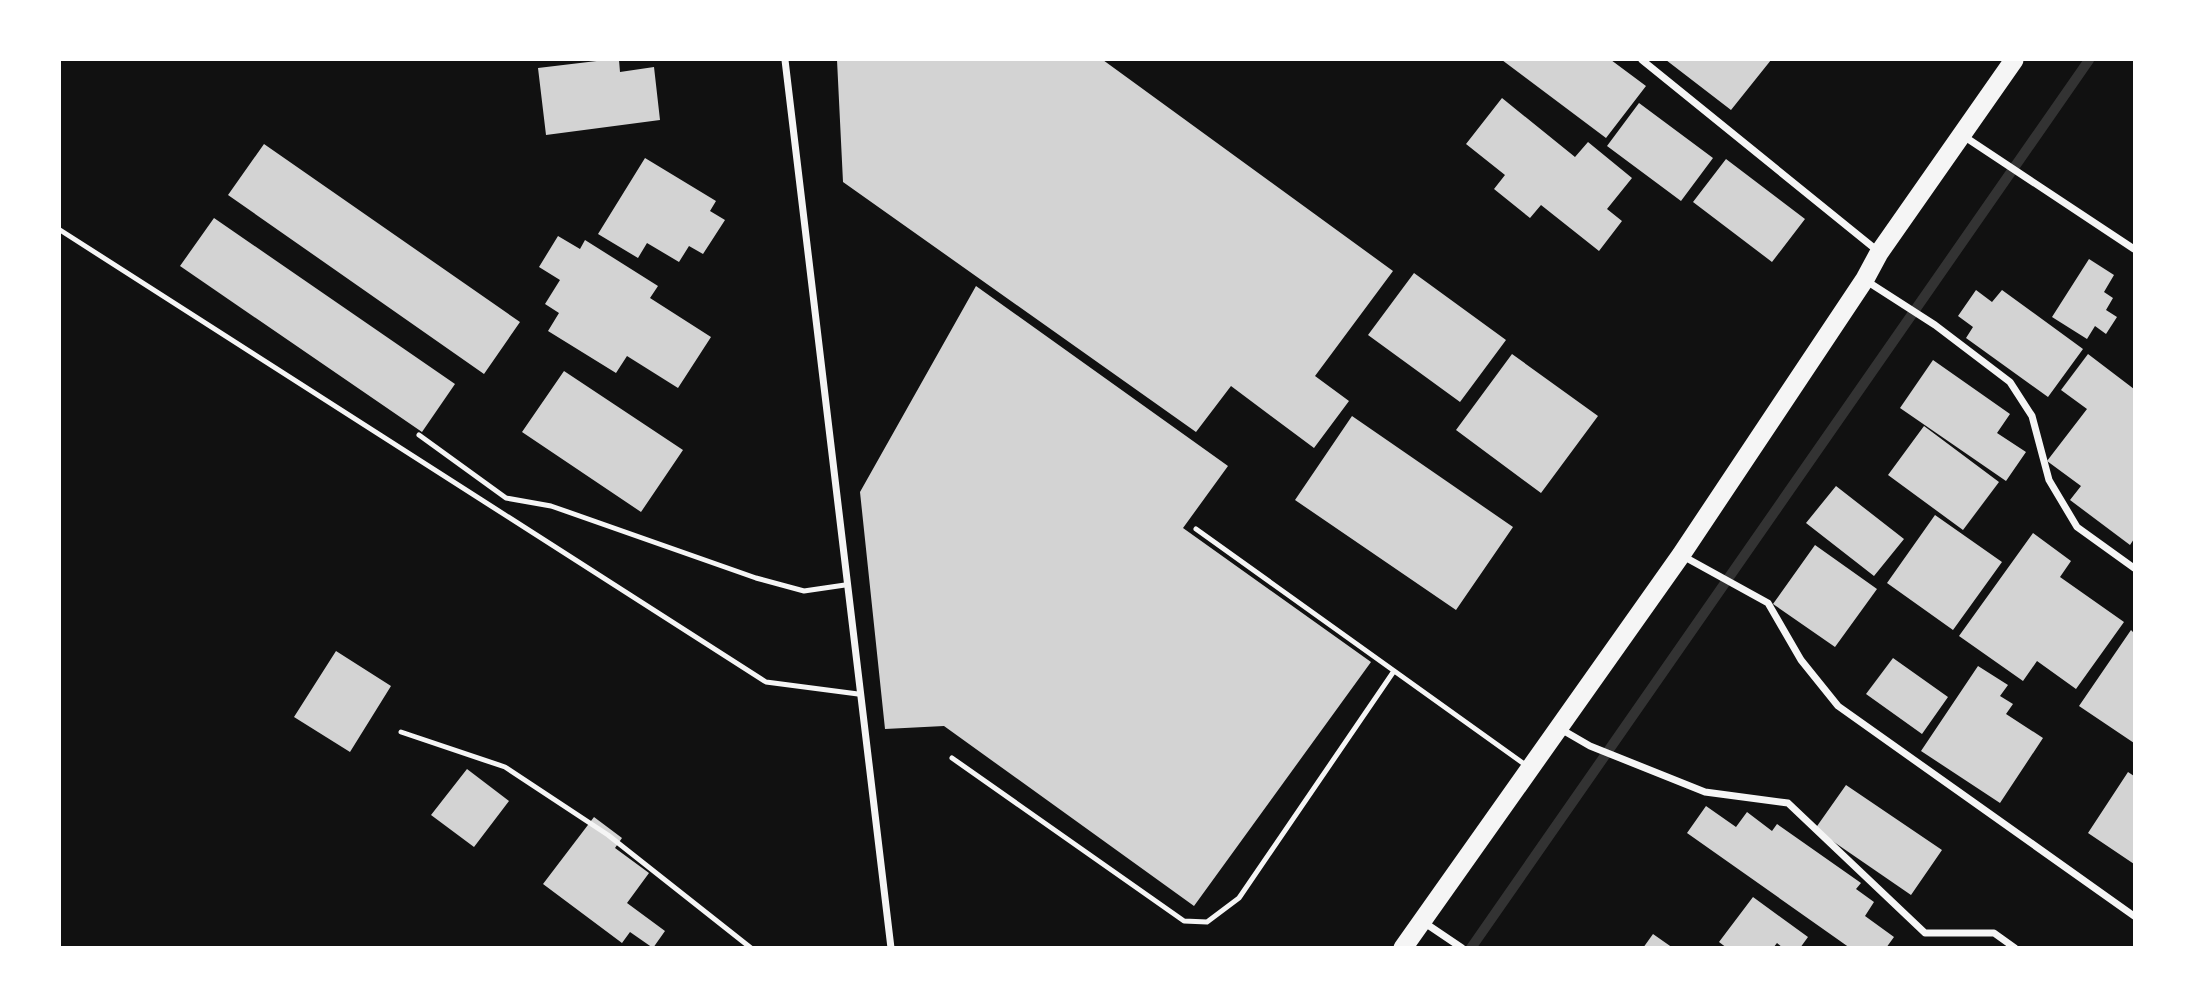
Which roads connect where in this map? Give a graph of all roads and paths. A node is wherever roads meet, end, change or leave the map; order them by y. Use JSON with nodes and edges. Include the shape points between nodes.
{"nodes":[{"id":1,"x":785,"y":60,"type":"edge"},
{"id":2,"x":1642,"y":60,"type":"edge"},
{"id":3,"x":2014,"y":60,"type":"edge"},
{"id":4,"x":1961,"y":135,"type":"junction"},
{"id":5,"x":60,"y":230,"type":"edge"},
{"id":6,"x":2134,"y":249,"type":"edge"},
{"id":7,"x":1879,"y":253,"type":"junction"},
{"id":8,"x":1865,"y":279,"type":"junction"},
{"id":9,"x":419,"y":435,"type":"dead end"},
{"id":10,"x":1196,"y":529,"type":"dead end"},
{"id":11,"x":1681,"y":555,"type":"junction"},
{"id":12,"x":2134,"y":568,"type":"edge"},
{"id":13,"x":845,"y":585,"type":"junction"},
{"id":14,"x":1394,"y":671,"type":"junction"},
{"id":15,"x":858,"y":694,"type":"junction"},
{"id":16,"x":1558,"y":728,"type":"junction"},
{"id":17,"x":401,"y":732,"type":"dead end"},
{"id":18,"x":952,"y":758,"type":"dead end"},
{"id":19,"x":1530,"y":768,"type":"junction"},
{"id":20,"x":2134,"y":916,"type":"edge"},
{"id":21,"x":1422,"y":921,"type":"junction"},
{"id":22,"x":751,"y":947,"type":"edge"},
{"id":23,"x":891,"y":947,"type":"edge"},
{"id":24,"x":1403,"y":947,"type":"edge"},
{"id":25,"x":1462,"y":947,"type":"edge"},
{"id":26,"x":2015,"y":947,"type":"edge"}],
"edges":[{"from":1,"to":13,"type":"street"},
{"from":2,"to":7,"type":"street"},
{"from":3,"to":4,"type":"highway"},
{"from":4,"to":6,"type":"street"},
{"from":4,"to":7,"type":"highway"},
{"from":5,"to":15,"type":"lane","via":[[766,682]]},
{"from":7,"to":8,"type":"highway"},
{"from":8,"to":11,"type":"highway"},
{"from":8,"to":12,"type":"street","via":[[2010,382],[2032,416],[2049,480],[2077,527]]},
{"from":9,"to":13,"type":"lane","via":[[506,498],[551,506],[756,579],[804,591]]},
{"from":10,"to":14,"type":"lane"},
{"from":11,"to":16,"type":"highway"},
{"from":11,"to":20,"type":"street","via":[[1768,603],[1801,660],[1838,706]]},
{"from":13,"to":15,"type":"street"},
{"from":14,"to":18,"type":"lane","via":[[1239,898],[1207,922],[1184,921]]},
{"from":14,"to":19,"type":"lane"},
{"from":15,"to":23,"type":"street"},
{"from":16,"to":19,"type":"highway"},
{"from":16,"to":26,"type":"street","via":[[1590,746],[1705,792],[1788,803],[1925,933],[1994,933]]},
{"from":17,"to":22,"type":"lane","via":[[505,767],[608,835]]},
{"from":19,"to":21,"type":"highway"},
{"from":21,"to":24,"type":"highway"},
{"from":21,"to":25,"type":"street"}]}
